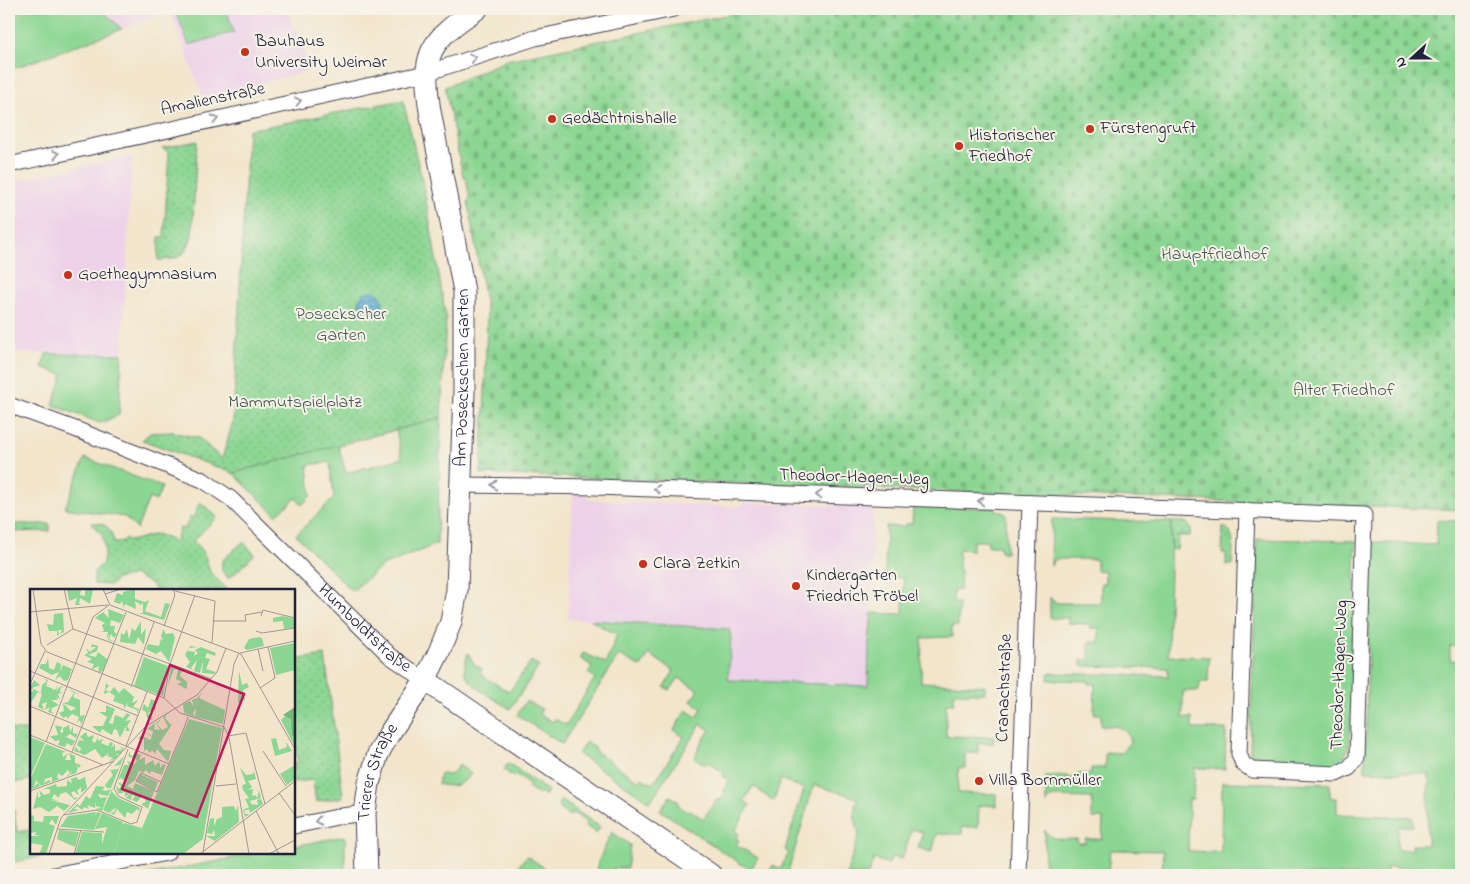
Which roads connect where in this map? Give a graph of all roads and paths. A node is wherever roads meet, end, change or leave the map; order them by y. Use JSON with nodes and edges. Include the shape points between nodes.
{"nodes":[{"id":1,"x":477,"y":9,"type":"edge"},
{"id":2,"x":674,"y":9,"type":"edge"},
{"id":3,"x":426,"y":73,"type":"junction"},
{"id":4,"x":9,"y":165,"type":"edge"},
{"id":5,"x":9,"y":405,"type":"edge"},
{"id":6,"x":461,"y":485,"type":"junction"},
{"id":7,"x":1030,"y":502,"type":"junction"},
{"id":8,"x":1247,"y":511,"type":"junction"},
{"id":9,"x":425,"y":680,"type":"junction"},
{"id":10,"x":365,"y":813,"type":"junction"},
{"id":11,"x":295,"y":826,"type":"edge"},
{"id":12,"x":162,"y":854,"type":"edge"},
{"id":13,"x":53,"y":875,"type":"edge"},
{"id":14,"x":367,"y":875,"type":"edge"},
{"id":15,"x":711,"y":875,"type":"edge"},
{"id":16,"x":1018,"y":875,"type":"edge"}],
"edges":[{"from":1,"to":3,"type":"street","name":"Am Poseckschen Garten","via":[[439,38],[429,55]]},
{"from":3,"to":2,"type":"street","name":"Amalienstraße","one_way":true,"via":[[535,38]]},
{"from":4,"to":3,"type":"street","name":"Amalienstraße","one_way":true},
{"from":3,"to":6,"type":"street","name":"Am Poseckschen Garten","via":[[426,90],[464,291]]},
{"from":5,"to":9,"type":"street","name":"Humboldtstraße","via":[[203,480],[231,500],[390,656]]},
{"from":7,"to":6,"type":"street","name":"Theodor-Hagen-Weg","one_way":true},
{"from":6,"to":9,"type":"street","name":"Am Poseckschen Garten","via":[[457,590],[451,622]]},
{"from":7,"to":8,"type":"street","name":"Theodor-Hagen-Weg"},
{"from":7,"to":16,"type":"street","name":"Cranachstraße"},
{"from":8,"to":8,"type":"street","name":"Theodor-Hagen-Weg","via":[[1364,515],[1356,758],[1349,768],[1336,774],[1252,770],[1243,764],[1239,754]]},
{"from":9,"to":10,"type":"street","name":"Trierer Straße","via":[[378,754],[369,783]]},
{"from":9,"to":15,"type":"street","name":"Humboldtstraße"},
{"from":10,"to":11,"type":"street","one_way":true},
{"from":10,"to":14,"type":"street","name":"Trierer Straße"},
{"from":12,"to":13,"type":"street"}]}
